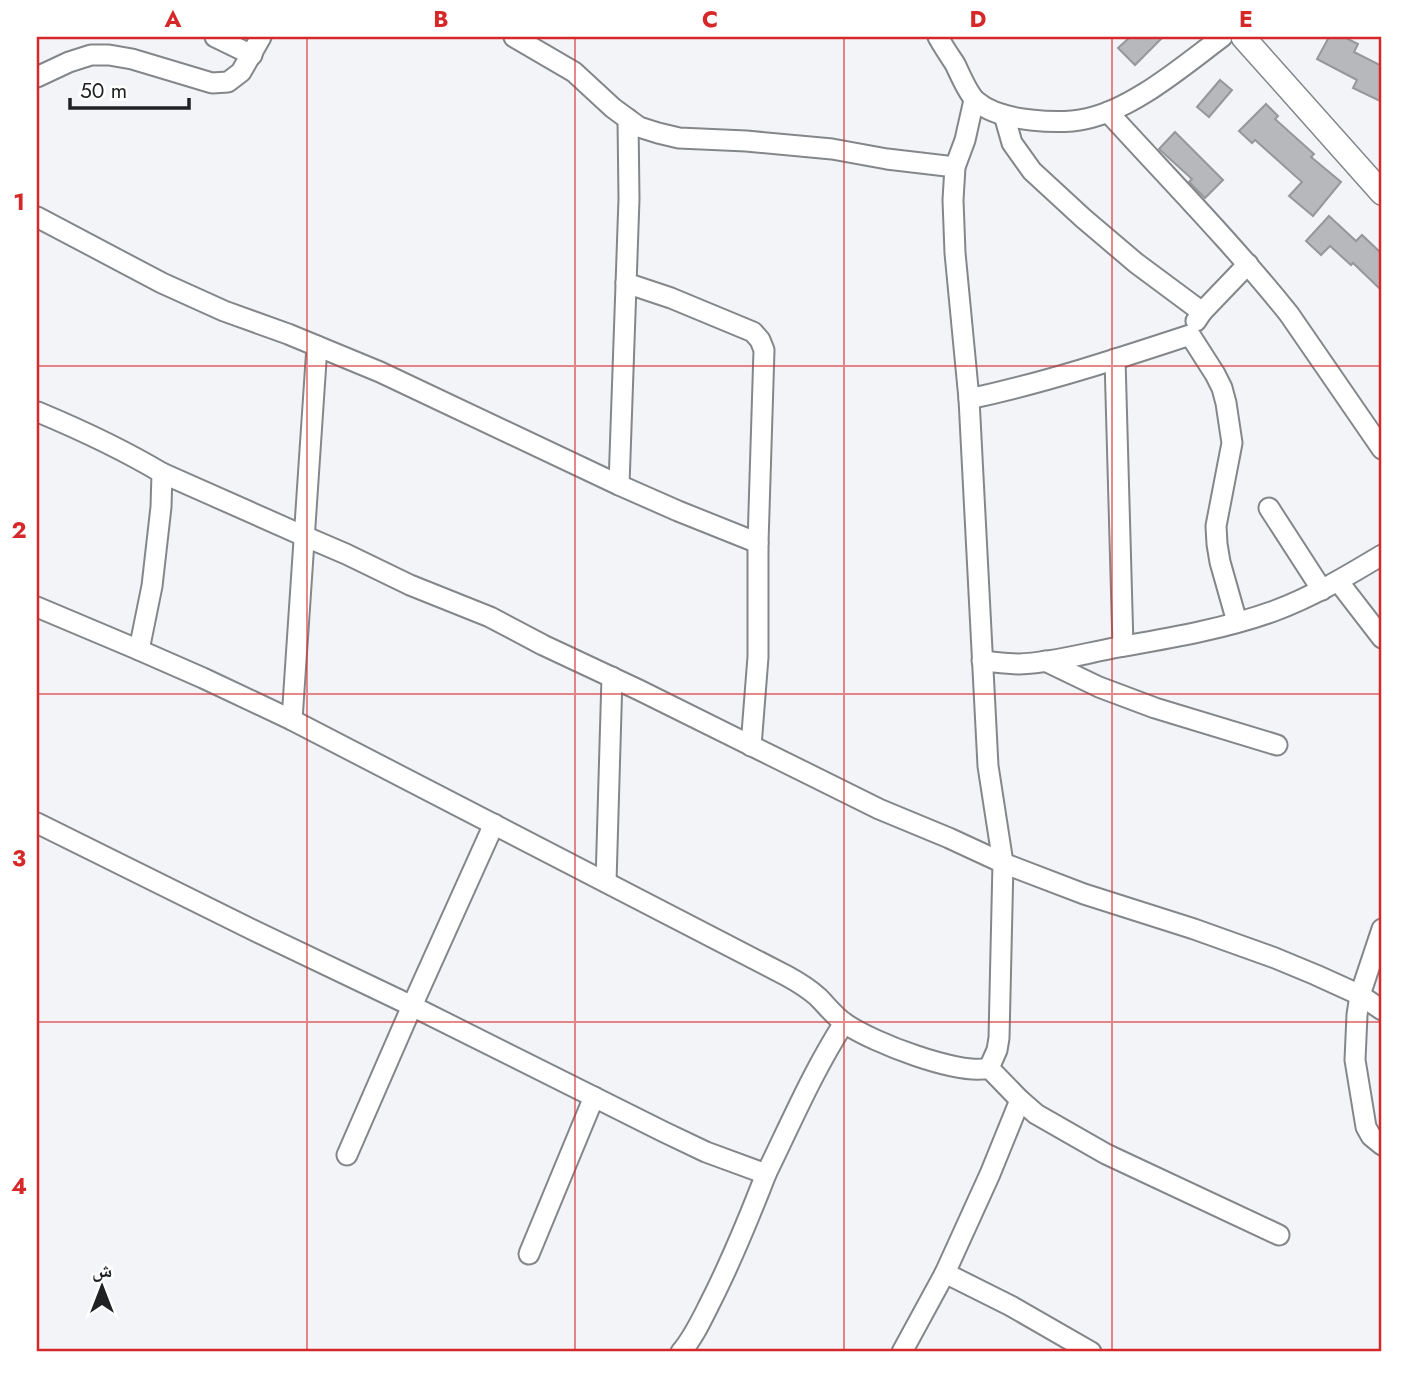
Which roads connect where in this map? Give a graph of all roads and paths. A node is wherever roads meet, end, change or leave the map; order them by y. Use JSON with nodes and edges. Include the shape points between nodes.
{"nodes":[{"id":1,"x":215,"y":37,"type":"edge"},
{"id":2,"x":261,"y":37,"type":"edge"},
{"id":3,"x":514,"y":37,"type":"edge"},
{"id":4,"x":937,"y":37,"type":"edge"},
{"id":5,"x":1222,"y":37,"type":"edge"},
{"id":6,"x":1243,"y":37,"type":"edge"},
{"id":7,"x":252,"y":55,"type":"junction"},
{"id":8,"x":37,"y":77,"type":"edge"},
{"id":9,"x":974,"y":100,"type":"junction"},
{"id":10,"x":1108,"y":112,"type":"junction"},
{"id":11,"x":1004,"y":115,"type":"junction"},
{"id":12,"x":628,"y":119,"type":"junction"},
{"id":13,"x":955,"y":167,"type":"junction"},
{"id":14,"x":1382,"y":193,"type":"edge"},
{"id":15,"x":37,"y":217,"type":"edge"},
{"id":16,"x":1248,"y":264,"type":"junction"},
{"id":17,"x":626,"y":283,"type":"junction"},
{"id":18,"x":1202,"y":312,"type":"junction"},
{"id":19,"x":1190,"y":335,"type":"junction"},
{"id":20,"x":317,"y":346,"type":"junction"},
{"id":21,"x":1115,"y":359,"type":"junction"},
{"id":22,"x":969,"y":399,"type":"junction"},
{"id":23,"x":38,"y":412,"type":"edge"},
{"id":24,"x":1382,"y":449,"type":"edge"},
{"id":25,"x":162,"y":473,"type":"junction"},
{"id":26,"x":619,"y":485,"type":"junction"},
{"id":27,"x":1269,"y":508,"type":"dead end"},
{"id":28,"x":304,"y":536,"type":"junction"},
{"id":29,"x":758,"y":543,"type":"junction"},
{"id":30,"x":1382,"y":555,"type":"edge"},
{"id":31,"x":1330,"y":585,"type":"junction"},
{"id":32,"x":37,"y":607,"type":"edge"},
{"id":33,"x":1237,"y":622,"type":"junction"},
{"id":34,"x":1382,"y":638,"type":"edge"},
{"id":35,"x":1123,"y":646,"type":"junction"},
{"id":36,"x":139,"y":650,"type":"junction"},
{"id":37,"x":1045,"y":661,"type":"junction"},
{"id":38,"x":982,"y":662,"type":"junction"},
{"id":39,"x":612,"y":677,"type":"junction"},
{"id":40,"x":292,"y":720,"type":"junction"},
{"id":41,"x":1277,"y":745,"type":"dead end"},
{"id":42,"x":751,"y":746,"type":"junction"},
{"id":43,"x":37,"y":823,"type":"edge"},
{"id":44,"x":494,"y":824,"type":"junction"},
{"id":45,"x":1003,"y":863,"type":"junction"},
{"id":46,"x":606,"y":882,"type":"junction"},
{"id":47,"x":1382,"y":929,"type":"edge"},
{"id":48,"x":1360,"y":995,"type":"junction"},
{"id":49,"x":412,"y":1006,"type":"junction"},
{"id":50,"x":1382,"y":1010,"type":"edge"},
{"id":51,"x":844,"y":1023,"type":"junction"},
{"id":52,"x":989,"y":1069,"type":"junction"},
{"id":53,"x":594,"y":1097,"type":"junction"},
{"id":54,"x":1020,"y":1100,"type":"junction"},
{"id":55,"x":1382,"y":1145,"type":"edge"},
{"id":56,"x":347,"y":1155,"type":"dead end"},
{"id":57,"x":766,"y":1174,"type":"junction"},
{"id":58,"x":1279,"y":1235,"type":"dead end"},
{"id":59,"x":529,"y":1254,"type":"dead end"},
{"id":60,"x":945,"y":1273,"type":"junction"},
{"id":61,"x":681,"y":1352,"type":"edge"},
{"id":62,"x":902,"y":1352,"type":"edge"},
{"id":63,"x":1091,"y":1352,"type":"edge"}],
"edges":[{"from":1,"to":7,"type":"street"},
{"from":2,"to":7,"type":"street"},
{"from":3,"to":12,"type":"street","via":[[574,72]]},
{"from":4,"to":9,"type":"street"},
{"from":5,"to":10,"type":"street","via":[[1147,93]]},
{"from":6,"to":14,"type":"street"},
{"from":7,"to":8,"type":"street","via":[[242,72],[228,82],[212,83],[109,55],[91,55]]},
{"from":9,"to":11,"type":"street"},
{"from":9,"to":13,"type":"street"},
{"from":10,"to":11,"type":"street","via":[[1070,121]]},
{"from":10,"to":16,"type":"street"},
{"from":11,"to":18,"type":"street","via":[[1012,142],[1032,172],[1136,263]]},
{"from":12,"to":13,"type":"street","via":[[639,127],[679,138],[832,149]]},
{"from":12,"to":17,"type":"street"},
{"from":13,"to":22,"type":"street","via":[[955,253]]},
{"from":15,"to":20,"type":"street","via":[[162,283]]},
{"from":16,"to":18,"type":"street"},
{"from":16,"to":24,"type":"street","via":[[1289,314]]},
{"from":17,"to":26,"type":"street"},
{"from":17,"to":29,"type":"street","via":[[753,332],[762,344]]},
{"from":18,"to":19,"type":"street"},
{"from":19,"to":21,"type":"street"},
{"from":19,"to":33,"type":"street","via":[[1226,403],[1232,443],[1216,526],[1220,562]]},
{"from":20,"to":26,"type":"street"},
{"from":20,"to":28,"type":"street"},
{"from":21,"to":22,"type":"street"},
{"from":21,"to":35,"type":"street"},
{"from":22,"to":38,"type":"street"},
{"from":23,"to":25,"type":"street","via":[[124,450]]},
{"from":25,"to":28,"type":"street"},
{"from":25,"to":36,"type":"street","via":[[152,586]]},
{"from":26,"to":29,"type":"street"},
{"from":27,"to":31,"type":"street"},
{"from":28,"to":39,"type":"street","via":[[490,617]]},
{"from":28,"to":40,"type":"street"},
{"from":29,"to":42,"type":"street","via":[[758,657]]},
{"from":30,"to":31,"type":"street"},
{"from":31,"to":33,"type":"street"},
{"from":31,"to":34,"type":"street"},
{"from":32,"to":36,"type":"street"},
{"from":33,"to":35,"type":"street"},
{"from":35,"to":37,"type":"street"},
{"from":36,"to":40,"type":"street"},
{"from":37,"to":38,"type":"street"},
{"from":37,"to":41,"type":"street","via":[[1155,708]]},
{"from":38,"to":45,"type":"street","via":[[988,766]]},
{"from":39,"to":42,"type":"street"},
{"from":39,"to":46,"type":"street"},
{"from":40,"to":44,"type":"street"},
{"from":42,"to":45,"type":"street"},
{"from":43,"to":49,"type":"street"},
{"from":44,"to":46,"type":"street"},
{"from":44,"to":49,"type":"street"},
{"from":45,"to":48,"type":"street","via":[[1251,949]]},
{"from":45,"to":52,"type":"street","via":[[999,1038]]},
{"from":46,"to":51,"type":"street","via":[[787,976],[818,997]]},
{"from":47,"to":48,"type":"street"},
{"from":48,"to":50,"type":"street"},
{"from":48,"to":55,"type":"street","via":[[1356,1072],[1366,1127]]},
{"from":49,"to":53,"type":"street"},
{"from":49,"to":56,"type":"street"},
{"from":51,"to":52,"type":"street","via":[[869,1037],[950,1066]]},
{"from":51,"to":57,"type":"street","via":[[813,1075]]},
{"from":52,"to":54,"type":"street"},
{"from":53,"to":57,"type":"street","via":[[706,1152]]},
{"from":53,"to":59,"type":"street"},
{"from":54,"to":58,"type":"street","via":[[1106,1154]]},
{"from":54,"to":60,"type":"street"},
{"from":57,"to":61,"type":"street","via":[[723,1278]]},
{"from":60,"to":62,"type":"street"},
{"from":60,"to":63,"type":"street"}]}
